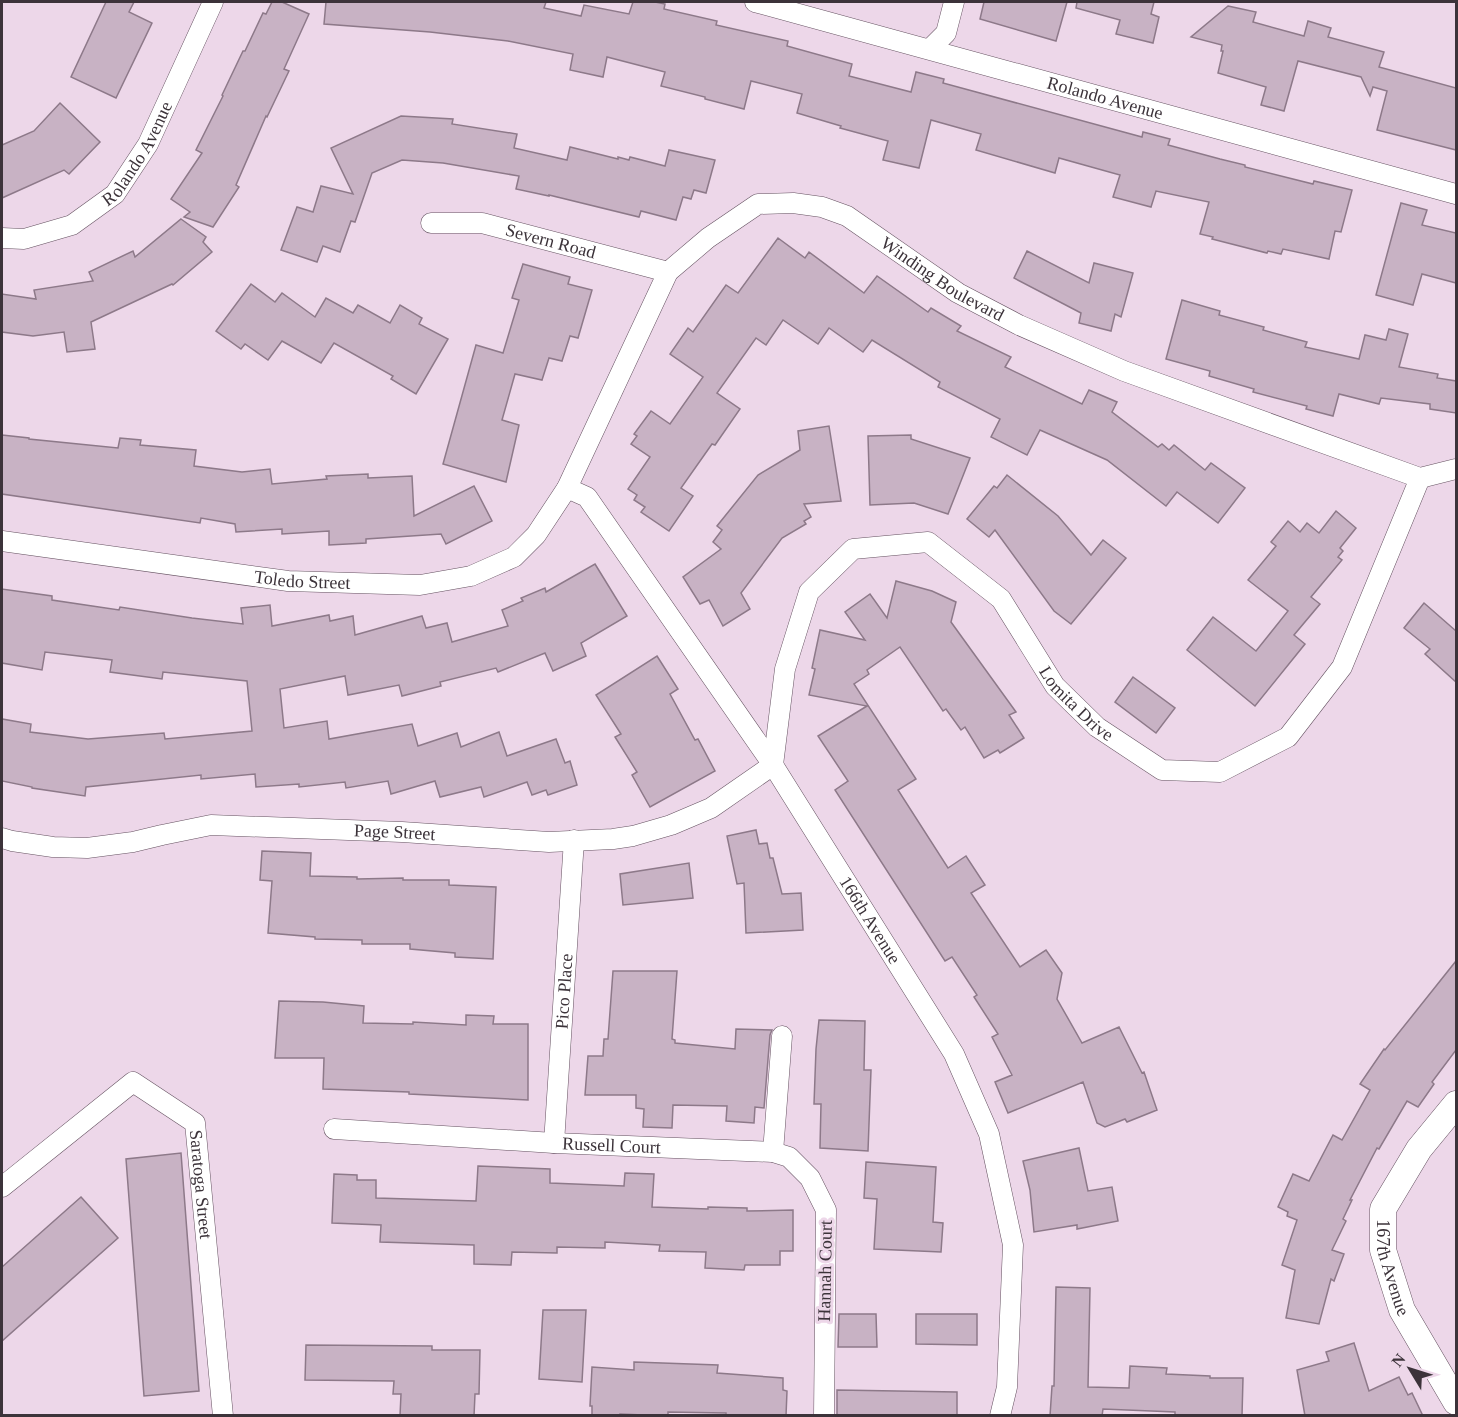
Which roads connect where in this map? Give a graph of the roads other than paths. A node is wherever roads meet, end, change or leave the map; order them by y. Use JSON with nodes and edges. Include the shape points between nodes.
{"nodes":[{"id":1,"x":213,"y":2,"type":"edge"},
{"id":2,"x":755,"y":2,"type":"edge"},
{"id":3,"x":954,"y":2,"type":"edge"},
{"id":4,"x":930,"y":49,"type":"junction"},
{"id":5,"x":1456,"y":194,"type":"edge"},
{"id":6,"x":431,"y":223,"type":"dead end"},
{"id":7,"x":2,"y":238,"type":"edge"},
{"id":8,"x":668,"y":272,"type":"junction"},
{"id":9,"x":1456,"y":469,"type":"edge"},
{"id":10,"x":1420,"y":478,"type":"junction"},
{"id":11,"x":567,"y":488,"type":"junction"},
{"id":12,"x":2,"y":541,"type":"edge"},
{"id":13,"x":773,"y":765,"type":"junction"},
{"id":14,"x":2,"y":838,"type":"edge"},
{"id":15,"x":573,"y":840,"type":"junction"},
{"id":16,"x":782,"y":1036,"type":"dead end"},
{"id":17,"x":1456,"y":1104,"type":"edge"},
{"id":18,"x":334,"y":1129,"type":"dead end"},
{"id":19,"x":554,"y":1143,"type":"junction"},
{"id":20,"x":773,"y":1152,"type":"junction"},
{"id":21,"x":2,"y":1187,"type":"edge"},
{"id":22,"x":1456,"y":1401,"type":"edge"},
{"id":23,"x":223,"y":1416,"type":"edge"},
{"id":24,"x":824,"y":1416,"type":"edge"},
{"id":25,"x":1000,"y":1416,"type":"edge"}],
"edges":[{"from":1,"to":7,"type":"street","name":"Rolando Avenue","via":[[148,144],[115,194],[72,225],[24,239]]},
{"from":2,"to":4,"type":"street","name":"Rolando Avenue"},
{"from":3,"to":4,"type":"street","via":[[946,33]]},
{"from":4,"to":5,"type":"street","name":"Rolando Avenue"},
{"from":6,"to":8,"type":"street","name":"Severn Road","via":[[482,223]]},
{"from":8,"to":10,"type":"street","name":"Winding Boulevard","via":[[708,238],[758,204],[793,202],[822,207],[847,216],[958,292],[1018,325],[1124,371]]},
{"from":8,"to":11,"type":"street","name":"Winding Boulevard"},
{"from":9,"to":10,"type":"street"},
{"from":10,"to":13,"type":"street","name":"Lomita Drive","via":[[1342,667],[1288,737],[1220,772],[1162,770],[1097,727],[1055,687],[1001,599],[928,542],[853,549],[809,592],[785,669]]},
{"from":11,"to":12,"type":"street","name":"Toledo Street","via":[[536,535],[514,557],[471,576],[420,585],[288,581]]},
{"from":11,"to":13,"type":"street","name":"166th Avenue","via":[[587,497]]},
{"from":13,"to":15,"type":"street","name":"Page Street","via":[[711,808],[671,825],[633,836]]},
{"from":13,"to":25,"type":"street","name":"166th Avenue","via":[[954,1054],[989,1134],[1013,1245],[1007,1387]]},
{"from":14,"to":15,"type":"street","name":"Page Street","via":[[52,847],[87,848],[211,825]]},
{"from":15,"to":19,"type":"street","name":"Pico Place"},
{"from":16,"to":20,"type":"street"},
{"from":17,"to":22,"type":"street","name":"167th Avenue","via":[[1419,1149],[1383,1209],[1383,1250],[1402,1310]]},
{"from":18,"to":19,"type":"street","name":"Russell Court"},
{"from":19,"to":20,"type":"street","name":"Russell Court"},
{"from":20,"to":24,"type":"street","name":"Hannah Court","via":[[789,1157],[810,1178],[826,1210]]},
{"from":21,"to":23,"type":"street","name":"Saratoga Street","via":[[133,1082],[195,1123]]}]}
